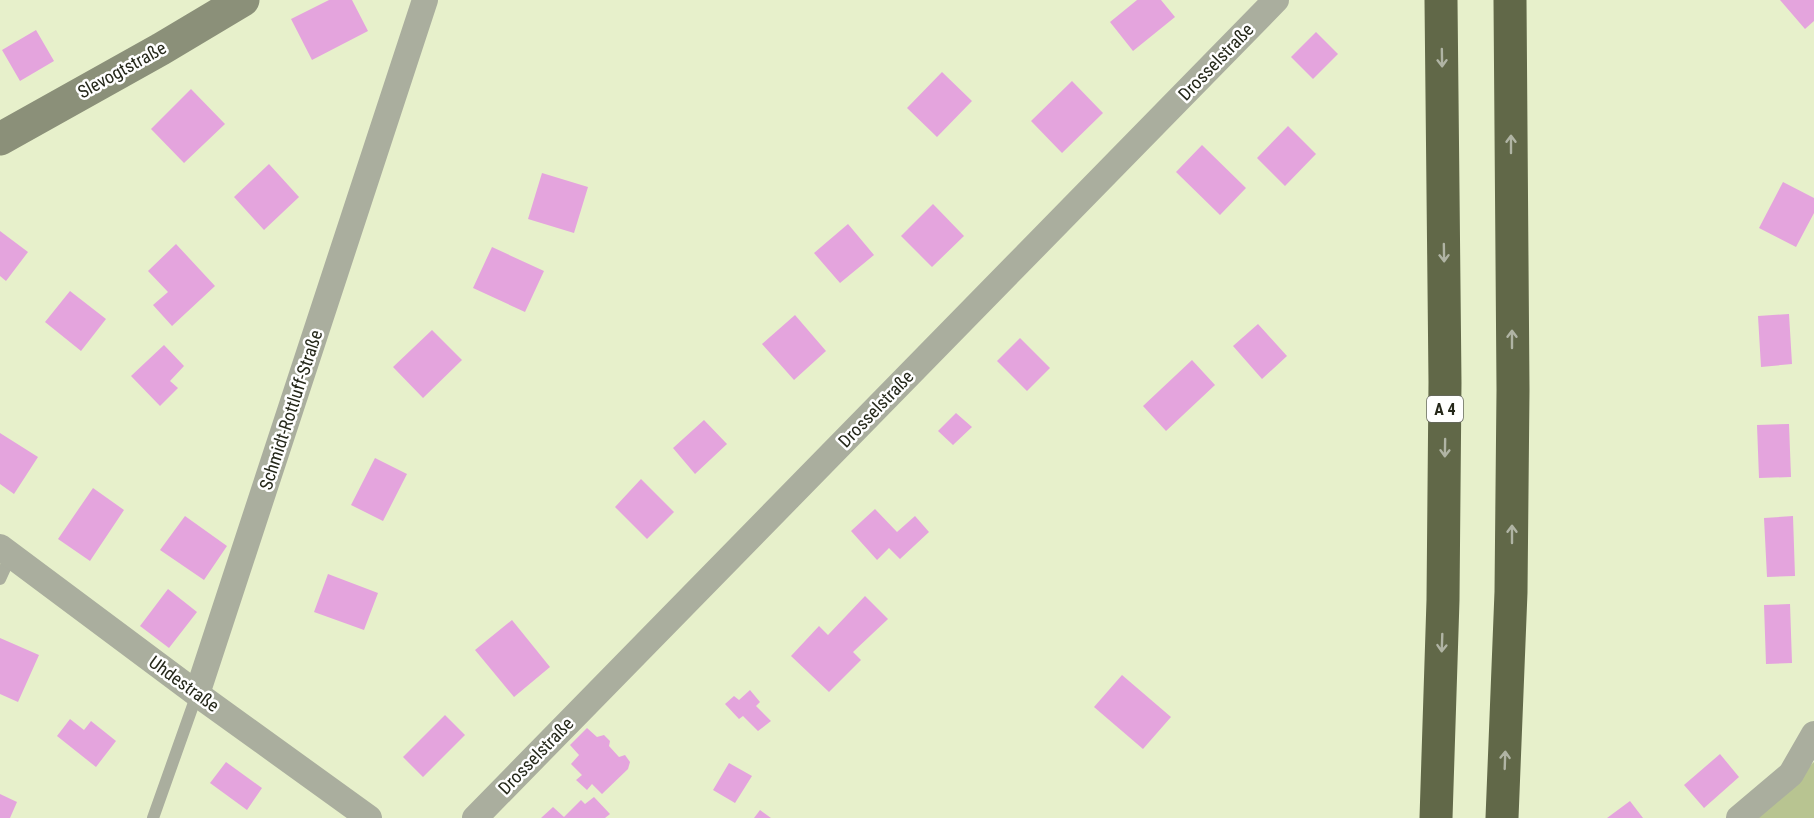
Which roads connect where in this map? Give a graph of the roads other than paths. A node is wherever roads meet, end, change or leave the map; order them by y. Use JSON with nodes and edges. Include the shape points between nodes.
{"nodes":[{"id":1,"x":243,"y":0,"type":"edge"},
{"id":2,"x":425,"y":0,"type":"edge"},
{"id":3,"x":1276,"y":0,"type":"edge"},
{"id":4,"x":1442,"y":0,"type":"edge"},
{"id":5,"x":1510,"y":0,"type":"edge"},
{"id":6,"x":0,"y":139,"type":"edge"},
{"id":7,"x":6,"y":551,"type":"edge"},
{"id":8,"x":0,"y":579,"type":"edge"},
{"id":9,"x":197,"y":694,"type":"junction"},
{"id":10,"x":1814,"y":734,"type":"edge"},
{"id":11,"x":153,"y":818,"type":"edge"},
{"id":12,"x":369,"y":818,"type":"edge"},
{"id":13,"x":475,"y":818,"type":"edge"},
{"id":14,"x":1436,"y":818,"type":"edge"},
{"id":15,"x":1502,"y":818,"type":"edge"},
{"id":16,"x":1739,"y":818,"type":"edge"}],
"edges":[{"from":1,"to":6,"type":"street","name":"Slevogtstraße"},
{"from":2,"to":9,"type":"street","name":"Schmidt-Rottluff-Straße"},
{"from":3,"to":13,"type":"street","name":"Drosselstraße"},
{"from":4,"to":14,"type":"highway","number":"A 4","one_way":true,"via":[[1445,405]]},
{"from":15,"to":5,"type":"highway","one_way":true,"via":[[1511,592]]},
{"from":7,"to":8,"type":"lane"},
{"from":7,"to":9,"type":"street","name":"Uhdestraße"},
{"from":9,"to":11,"type":"lane","name":"Schmidt-Rottluff-Straße"},
{"from":9,"to":12,"type":"street","name":"Uhdestraße"},
{"from":10,"to":16,"type":"street","via":[[1791,774]]}]}
